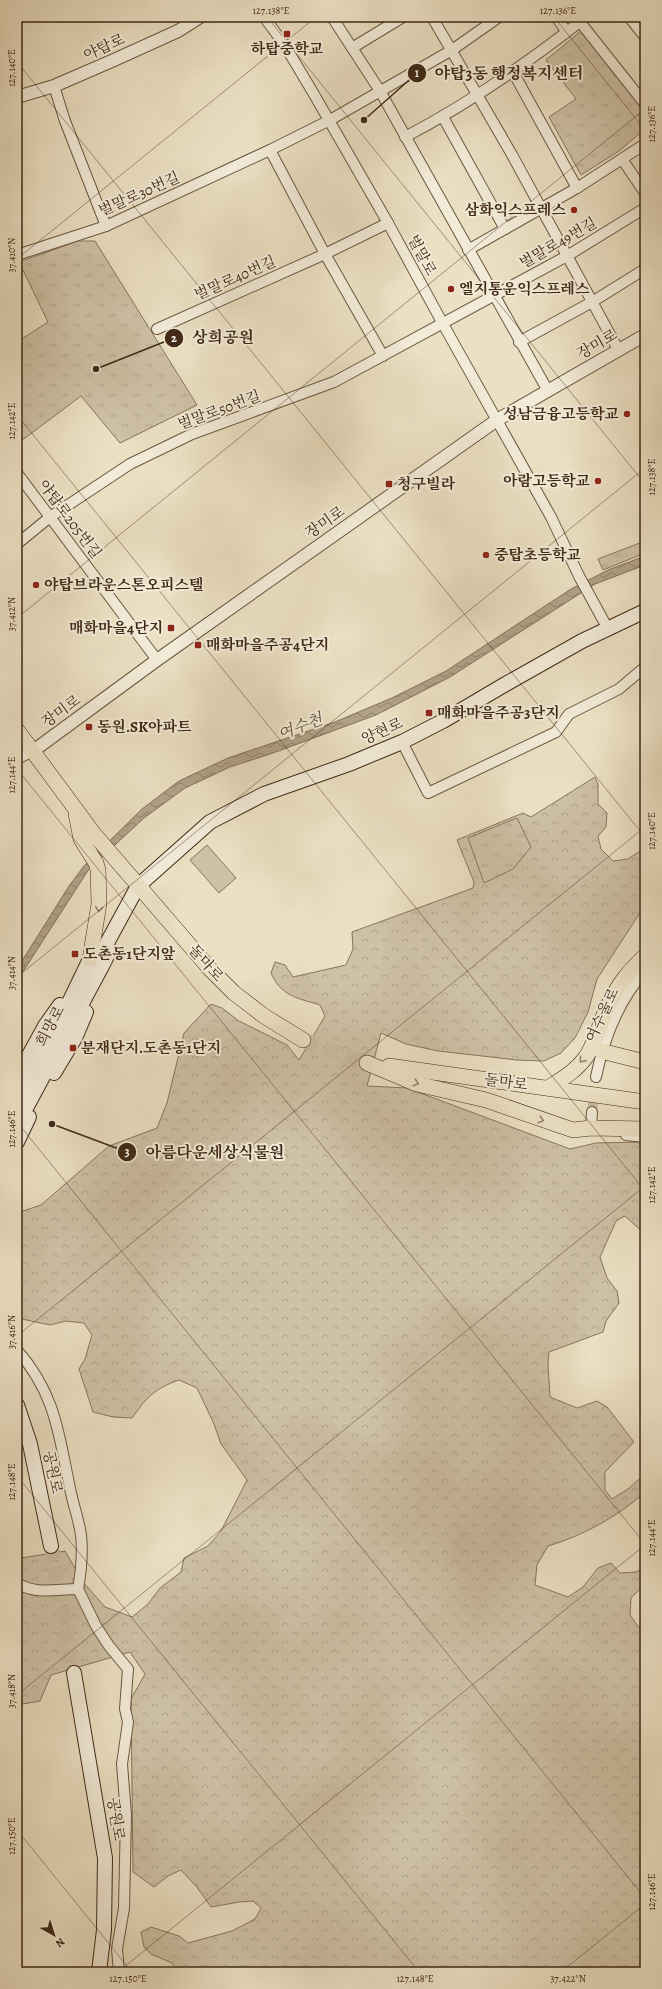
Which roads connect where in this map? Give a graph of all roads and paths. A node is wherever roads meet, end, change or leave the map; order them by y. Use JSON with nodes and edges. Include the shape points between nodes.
{"nodes":[{"id":1,"x":200,"y":17,"type":"edge"},
{"id":2,"x":264,"y":17,"type":"edge"},
{"id":3,"x":332,"y":17,"type":"edge"},
{"id":4,"x":403,"y":17,"type":"edge"},
{"id":5,"x":432,"y":17,"type":"edge"},
{"id":6,"x":499,"y":17,"type":"edge"},
{"id":7,"x":556,"y":17,"type":"edge"},
{"id":8,"x":629,"y":17,"type":"edge"},
{"id":9,"x":583,"y":20,"type":"edge"},
{"id":10,"x":567,"y":32,"type":"junction"},
{"id":11,"x":645,"y":37,"type":"edge"},
{"id":12,"x":352,"y":48,"type":"junction"},
{"id":13,"x":452,"y":50,"type":"junction"},
{"id":14,"x":513,"y":72,"type":"junction"},
{"id":15,"x":54,"y":86,"type":"junction"},
{"id":16,"x":380,"y":91,"type":"junction"},
{"id":17,"x":478,"y":96,"type":"junction"},
{"id":18,"x":17,"y":97,"type":"edge"},
{"id":19,"x":645,"y":104,"type":"edge"},
{"id":20,"x":443,"y":117,"type":"junction"},
{"id":21,"x":330,"y":120,"type":"junction"},
{"id":22,"x":405,"y":137,"type":"junction"},
{"id":23,"x":645,"y":144,"type":"edge"},
{"id":24,"x":270,"y":150,"type":"junction"},
{"id":25,"x":622,"y":159,"type":"junction"},
{"id":26,"x":577,"y":188,"type":"junction"},
{"id":27,"x":645,"y":192,"type":"edge"},
{"id":28,"x":645,"y":208,"type":"edge"},
{"id":29,"x":542,"y":209,"type":"junction"},
{"id":30,"x":388,"y":223,"type":"junction"},
{"id":31,"x":106,"y":226,"type":"junction"},
{"id":32,"x":505,"y":230,"type":"junction"},
{"id":33,"x":468,"y":250,"type":"junction"},
{"id":34,"x":325,"y":254,"type":"junction"},
{"id":35,"x":17,"y":255,"type":"edge"},
{"id":36,"x":567,"y":256,"type":"junction"},
{"id":37,"x":645,"y":269,"type":"edge"},
{"id":38,"x":494,"y":297,"type":"junction"},
{"id":39,"x":592,"y":302,"type":"junction"},
{"id":40,"x":443,"y":324,"type":"junction"},
{"id":41,"x":157,"y":329,"type":"dead end"},
{"id":42,"x":645,"y":334,"type":"edge"},
{"id":43,"x":519,"y":342,"type":"junction"},
{"id":44,"x":619,"y":351,"type":"junction"},
{"id":45,"x":383,"y":356,"type":"junction"},
{"id":46,"x":548,"y":391,"type":"junction"},
{"id":47,"x":497,"y":420,"type":"junction"},
{"id":48,"x":17,"y":473,"type":"edge"},
{"id":49,"x":50,"y":518,"type":"junction"},
{"id":50,"x":17,"y":544,"type":"edge"},
{"id":51,"x":645,"y":611,"type":"edge"},
{"id":52,"x":608,"y":630,"type":"junction"},
{"id":53,"x":157,"y":660,"type":"junction"},
{"id":54,"x":645,"y":667,"type":"edge"},
{"id":55,"x":17,"y":730,"type":"edge"},
{"id":56,"x":402,"y":742,"type":"junction"},
{"id":57,"x":33,"y":751,"type":"junction"},
{"id":58,"x":17,"y":759,"type":"edge"},
{"id":59,"x":75,"y":809,"type":"junction"},
{"id":60,"x":138,"y":886,"type":"junction"},
{"id":61,"x":645,"y":956,"type":"edge"},
{"id":62,"x":96,"y":962,"type":"junction"},
{"id":63,"x":645,"y":971,"type":"edge"},
{"id":64,"x":82,"y":974,"type":"junction"},
{"id":65,"x":303,"y":1040,"type":"tunnel mouth"},
{"id":66,"x":601,"y":1051,"type":"junction"},
{"id":67,"x":645,"y":1062,"type":"edge"},
{"id":68,"x":17,"y":1077,"type":"edge"},
{"id":69,"x":596,"y":1077,"type":"tunnel mouth"},
{"id":70,"x":548,"y":1088,"type":"junction"},
{"id":71,"x":645,"y":1102,"type":"edge"},
{"id":72,"x":17,"y":1103,"type":"edge"},
{"id":73,"x":592,"y":1112,"type":"tunnel mouth"},
{"id":74,"x":17,"y":1125,"type":"edge"},
{"id":75,"x":591,"y":1128,"type":"junction"},
{"id":76,"x":645,"y":1129,"type":"edge"},
{"id":77,"x":645,"y":1137,"type":"edge"},
{"id":78,"x":17,"y":1142,"type":"edge"},
{"id":79,"x":17,"y":1350,"type":"edge"},
{"id":80,"x":17,"y":1406,"type":"edge"},
{"id":81,"x":51,"y":1546,"type":"tunnel mouth"},
{"id":82,"x":17,"y":1583,"type":"edge"},
{"id":83,"x":78,"y":1589,"type":"junction"},
{"id":84,"x":74,"y":1673,"type":"tunnel mouth"},
{"id":85,"x":99,"y":1972,"type":"edge"},
{"id":86,"x":119,"y":1972,"type":"edge"}],
"edges":[{"from":1,"to":15,"type":"street","name":"야탑로","via":[[178,31]]},
{"from":2,"to":21,"type":"street","name":"벌말로","via":[[284,44]]},
{"from":3,"to":12,"type":"street"},
{"from":4,"to":12,"type":"street"},
{"from":5,"to":13,"type":"street"},
{"from":6,"to":13,"type":"street","name":"벌말로30번길"},
{"from":7,"to":10,"type":"street"},
{"from":8,"to":11,"type":"street"},
{"from":9,"to":10,"type":"street"},
{"from":9,"to":19,"type":"street"},
{"from":10,"to":14,"type":"street"},
{"from":12,"to":16,"type":"street"},
{"from":13,"to":16,"type":"street","name":"벌말로30번길"},
{"from":13,"to":17,"type":"street"},
{"from":14,"to":17,"type":"street"},
{"from":14,"to":26,"type":"street"},
{"from":15,"to":18,"type":"street","name":"야탑로"},
{"from":15,"to":31,"type":"street"},
{"from":16,"to":21,"type":"street","name":"벌말로30번길"},
{"from":16,"to":22,"type":"street"},
{"from":17,"to":20,"type":"street"},
{"from":17,"to":29,"type":"street"},
{"from":20,"to":22,"type":"street"},
{"from":20,"to":32,"type":"street"},
{"from":21,"to":24,"type":"street","name":"벌말로30번길"},
{"from":21,"to":30,"type":"street","name":"벌말로"},
{"from":22,"to":33,"type":"street"},
{"from":23,"to":25,"type":"street"},
{"from":24,"to":31,"type":"street","name":"벌말로30번길"},
{"from":24,"to":34,"type":"street"},
{"from":25,"to":26,"type":"street"},
{"from":25,"to":27,"type":"street"},
{"from":26,"to":29,"type":"street"},
{"from":28,"to":36,"type":"street","name":"벌말로49번길"},
{"from":29,"to":32,"type":"street"},
{"from":29,"to":36,"type":"street"},
{"from":30,"to":34,"type":"street","name":"벌말로40번길"},
{"from":30,"to":40,"type":"street","name":"벌말로"},
{"from":31,"to":35,"type":"street","name":"벌말로30번길"},
{"from":32,"to":33,"type":"street"},
{"from":33,"to":38,"type":"street"},
{"from":34,"to":41,"type":"street","name":"벌말로40번길"},
{"from":34,"to":45,"type":"street"},
{"from":36,"to":38,"type":"street","name":"벌말로49번길"},
{"from":36,"to":39,"type":"street"},
{"from":37,"to":39,"type":"street"},
{"from":38,"to":40,"type":"street","name":"벌말로49번길"},
{"from":38,"to":43,"type":"street"},
{"from":39,"to":43,"type":"street"},
{"from":39,"to":44,"type":"street"},
{"from":40,"to":45,"type":"street","name":"벌말로50번길"},
{"from":40,"to":47,"type":"street","name":"벌말로"},
{"from":42,"to":44,"type":"street","name":"장미로"},
{"from":43,"to":46,"type":"street"},
{"from":44,"to":46,"type":"street","name":"장미로"},
{"from":45,"to":49,"type":"street","name":"벌말로50번길","via":[[334,382],[192,434],[130,464]]},
{"from":46,"to":47,"type":"street","name":"장미로"},
{"from":47,"to":52,"type":"street","name":"벌말로","via":[[551,517]]},
{"from":47,"to":53,"type":"street","name":"장미로"},
{"from":48,"to":49,"type":"street","name":"야탑로205번길"},
{"from":49,"to":50,"type":"street","name":"벌말로50번길"},
{"from":49,"to":53,"type":"street","name":"야탑로205번길"},
{"from":51,"to":52,"type":"main road","name":"양현로"},
{"from":52,"to":56,"type":"main road","name":"양현로","via":[[504,684],[443,721]]},
{"from":53,"to":57,"type":"street","name":"장미로"},
{"from":54,"to":56,"type":"street","via":[[619,689],[569,714],[556,732],[428,793]]},
{"from":55,"to":57,"type":"main road"},
{"from":56,"to":60,"type":"main road","name":"양현로","via":[[264,794],[210,822]]},
{"from":57,"to":58,"type":"street"},
{"from":57,"to":59,"type":"main road"},
{"from":59,"to":60,"type":"main road","name":"돌마로"},
{"from":59,"to":62,"type":"main road","one_way":true,"via":[[81,840],[98,870]]},
{"from":60,"to":62,"type":"main road","name":"희망로","via":[[107,943],[97,948]]},
{"from":60,"to":65,"type":"main road","name":"돌마로","via":[[234,993],[264,1016]]},
{"from":61,"to":70,"type":"main road","one_way":true,"via":[[626,975],[607,1008],[585,1058],[571,1074]]},
{"from":62,"to":64,"type":"main road","name":"희망로"},
{"from":62,"to":74,"type":"main road","name":"희망로"},
{"from":62,"to":78,"type":"main road","via":[[93,998],[75,1038]]},
{"from":63,"to":66,"type":"street","name":"여수울로","via":[[617,1013]]},
{"from":64,"to":68,"type":"main road","via":[[45,1026]]},
{"from":64,"to":72,"type":"main road","name":"희망로","via":[[52,1038]]},
{"from":66,"to":67,"type":"main road"},
{"from":66,"to":69,"type":"street","name":"여수울로"},
{"from":70,"to":71,"type":"main road","name":"돌마로"},
{"from":70,"to":75,"type":"main road","name":"돌마로","one_way":true,"via":[[367,1063],[417,1084],[486,1100],[573,1130]]},
{"from":73,"to":75,"type":"street"},
{"from":75,"to":76,"type":"main road"},
{"from":75,"to":77,"type":"street"},
{"from":79,"to":83,"type":"street","via":[[38,1379],[55,1416],[81,1535],[82,1558]]},
{"from":80,"to":81,"type":"main road","name":"공원로","via":[[30,1444]]},
{"from":82,"to":83,"type":"street","via":[[35,1590]]},
{"from":83,"to":86,"type":"street","via":[[96,1626],[128,1669],[125,1709],[128,1722],[122,1764],[126,1815],[124,1908],[117,1950]]},
{"from":84,"to":85,"type":"main road","name":"공원로","via":[[104,1858],[104,1930]]}]}
